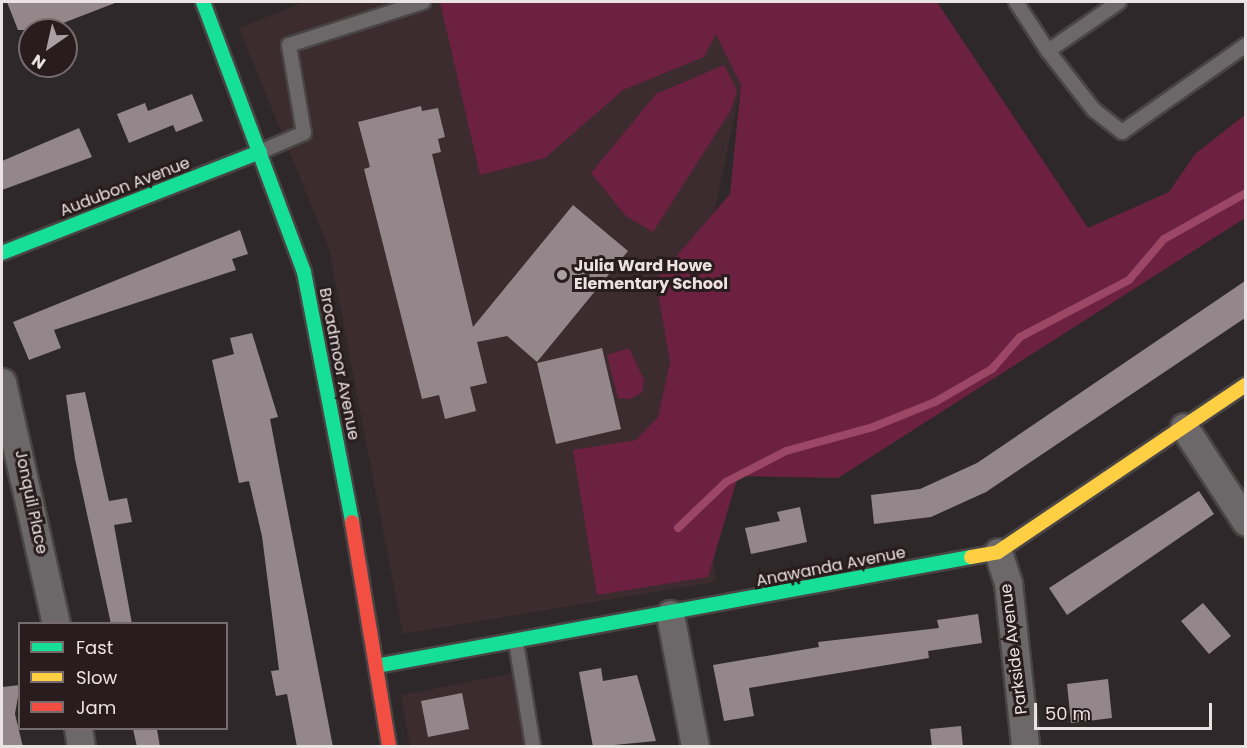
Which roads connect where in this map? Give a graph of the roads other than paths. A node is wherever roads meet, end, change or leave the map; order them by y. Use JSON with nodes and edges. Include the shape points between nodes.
{"nodes":[{"id":1,"x":203,"y":2,"type":"edge"},
{"id":2,"x":423,"y":2,"type":"edge"},
{"id":3,"x":1016,"y":2,"type":"edge"},
{"id":4,"x":1119,"y":2,"type":"edge"},
{"id":5,"x":1245,"y":45,"type":"edge"},
{"id":6,"x":1048,"y":51,"type":"junction"},
{"id":7,"x":260,"y":152,"type":"junction"},
{"id":8,"x":2,"y":253,"type":"edge"},
{"id":9,"x":2,"y":382,"type":"edge"},
{"id":10,"x":1245,"y":385,"type":"edge"},
{"id":11,"x":1184,"y":427,"type":"junction"},
{"id":12,"x":1245,"y":522,"type":"edge"},
{"id":13,"x":998,"y":552,"type":"junction"},
{"id":14,"x":670,"y":614,"type":"junction"},
{"id":15,"x":56,"y":622,"type":"edge"},
{"id":16,"x":516,"y":642,"type":"junction"},
{"id":17,"x":376,"y":666,"type":"junction"},
{"id":18,"x":78,"y":730,"type":"edge"},
{"id":19,"x":81,"y":747,"type":"edge"},
{"id":20,"x":389,"y":747,"type":"edge"},
{"id":21,"x":533,"y":747,"type":"edge"},
{"id":22,"x":695,"y":747,"type":"edge"},
{"id":23,"x":1025,"y":747,"type":"edge"}],
"edges":[{"from":1,"to":7,"type":"street","name":"Broadmoor Avenue"},
{"from":2,"to":7,"type":"lane","via":[[289,45],[304,133]]},
{"from":3,"to":6,"type":"lane"},
{"from":4,"to":6,"type":"lane"},
{"from":5,"to":6,"type":"lane","via":[[1122,132],[1094,110]]},
{"from":7,"to":8,"type":"street","name":"Audubon Avenue"},
{"from":7,"to":17,"type":"street","name":"Broadmoor Avenue","via":[[304,272],[333,403]]},
{"from":9,"to":15,"type":"street","name":"Jonquil Place"},
{"from":10,"to":11,"type":"street","name":"Anawanda Avenue"},
{"from":11,"to":12,"type":"street"},
{"from":11,"to":13,"type":"street","name":"Anawanda Avenue"},
{"from":13,"to":14,"type":"street","name":"Anawanda Avenue"},
{"from":13,"to":23,"type":"street","name":"Parkside Avenue","via":[[1008,583]]},
{"from":14,"to":16,"type":"street","name":"Anawanda Avenue"},
{"from":14,"to":22,"type":"street"},
{"from":16,"to":17,"type":"street","name":"Anawanda Avenue"},
{"from":16,"to":21,"type":"lane"},
{"from":17,"to":20,"type":"street","name":"Broadmoor Avenue"},
{"from":18,"to":19,"type":"street"}]}
